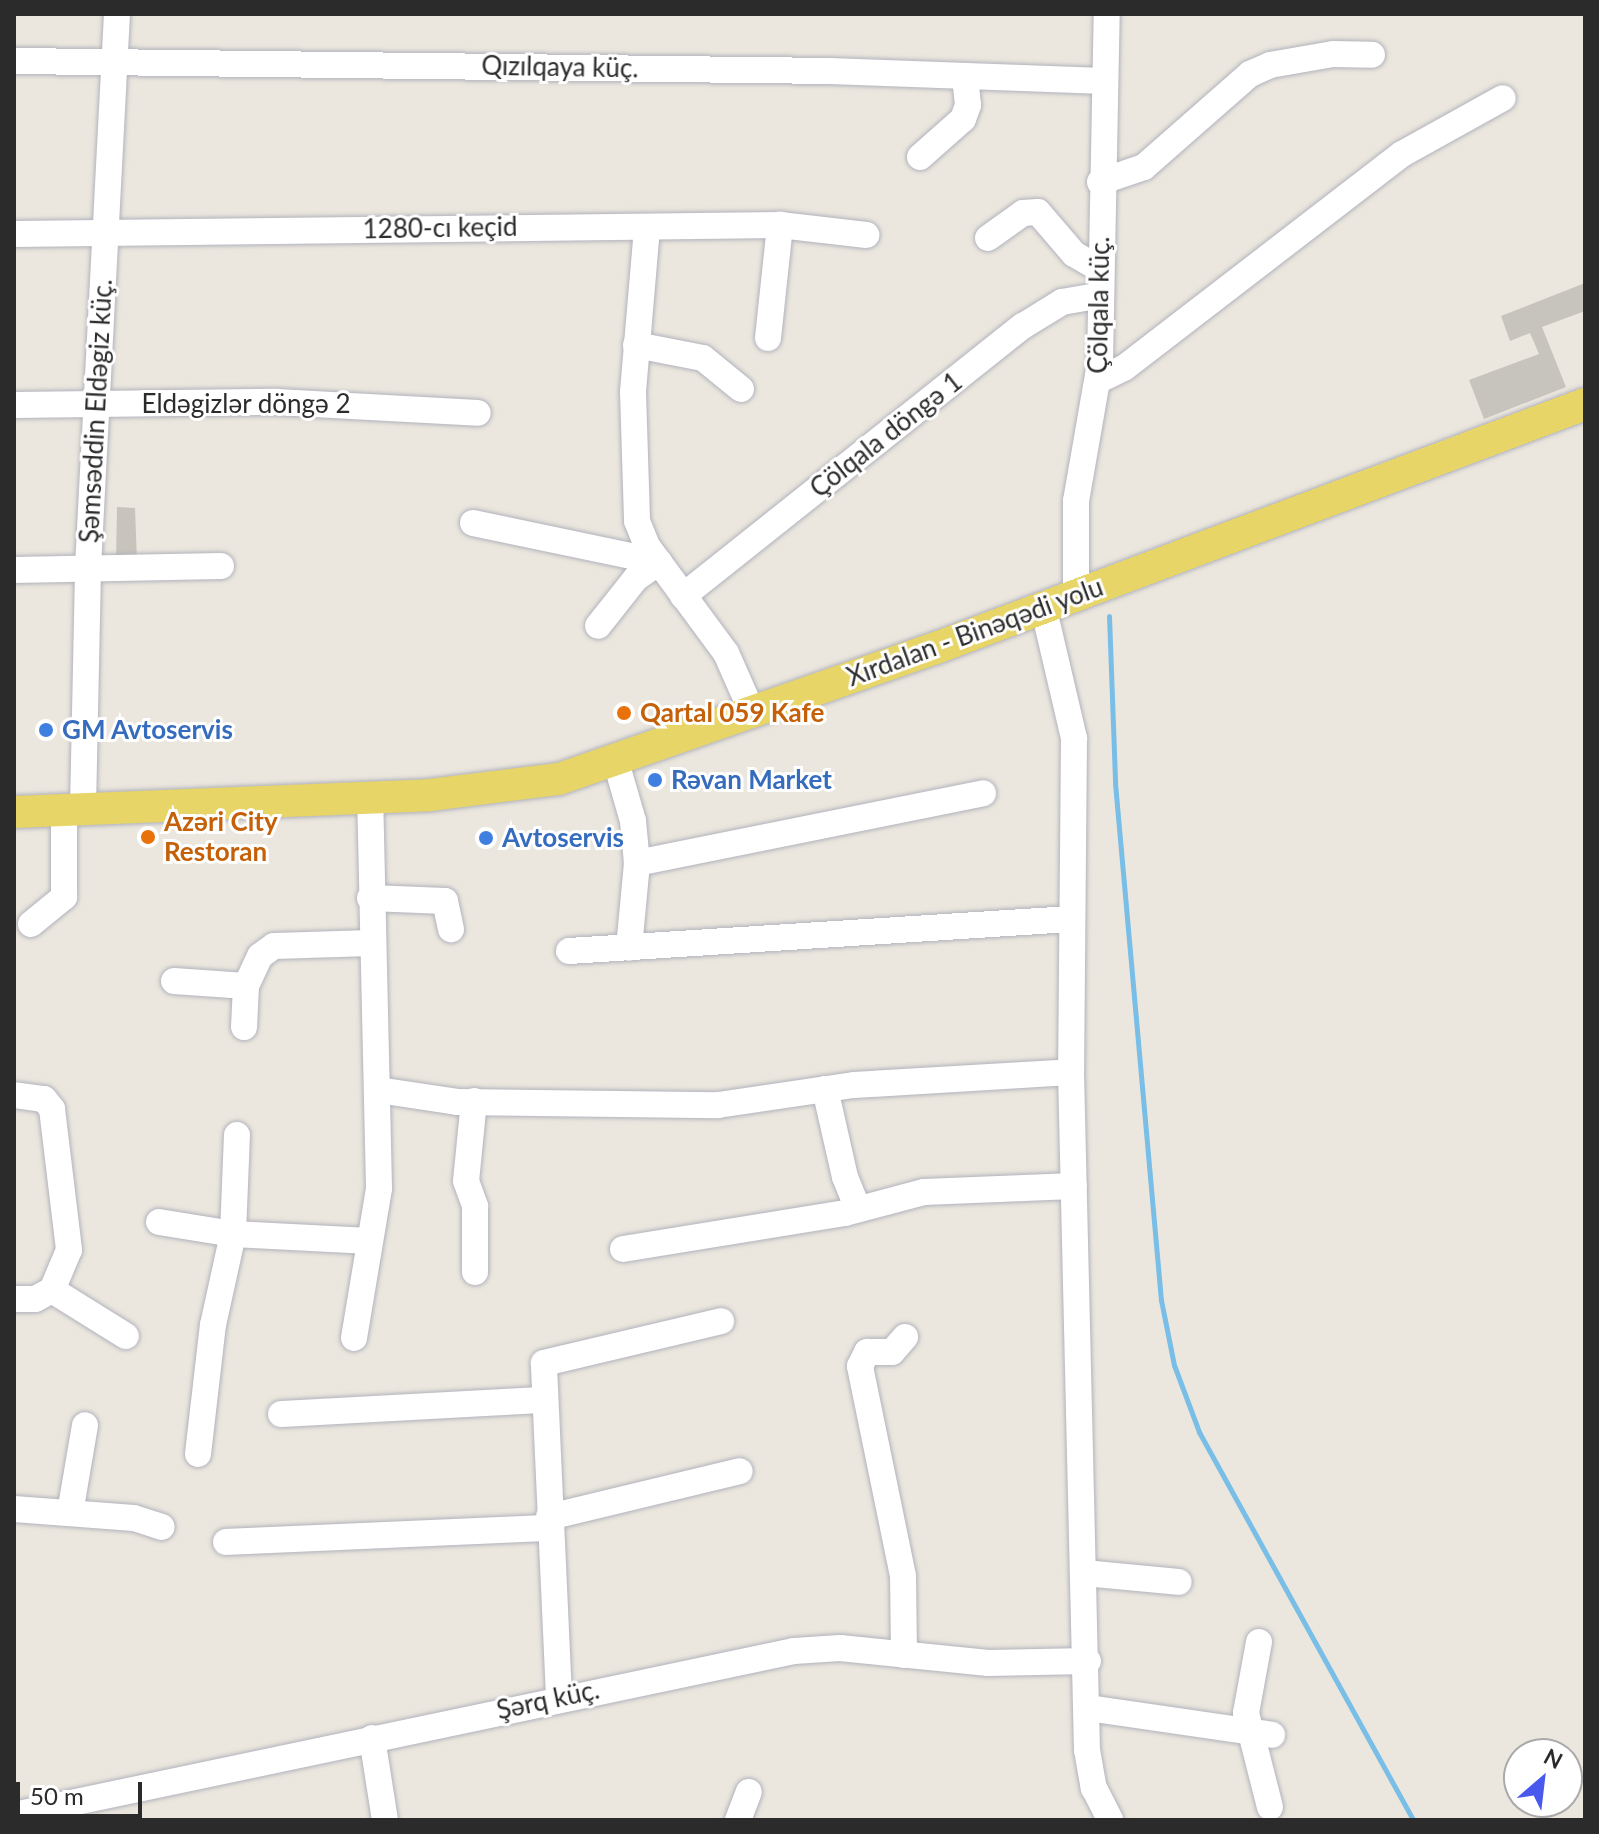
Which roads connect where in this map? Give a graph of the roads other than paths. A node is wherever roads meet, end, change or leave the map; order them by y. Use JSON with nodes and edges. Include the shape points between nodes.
{"nodes":[{"id":1,"x":117,"y":14,"type":"edge"},
{"id":2,"x":1107,"y":14,"type":"edge"},
{"id":3,"x":1372,"y":55,"type":"dead end"},
{"id":4,"x":115,"y":60,"type":"junction"},
{"id":5,"x":14,"y":61,"type":"edge"},
{"id":6,"x":965,"y":76,"type":"junction"},
{"id":7,"x":1105,"y":81,"type":"junction"},
{"id":8,"x":1503,"y":98,"type":"dead end"},
{"id":9,"x":920,"y":157,"type":"dead end"},
{"id":10,"x":1100,"y":182,"type":"junction"},
{"id":11,"x":780,"y":225,"type":"junction"},
{"id":12,"x":647,"y":228,"type":"junction"},
{"id":13,"x":106,"y":233,"type":"junction"},
{"id":14,"x":14,"y":234,"type":"edge"},
{"id":15,"x":866,"y":235,"type":"dead end"},
{"id":16,"x":988,"y":238,"type":"dead end"},
{"id":17,"x":1100,"y":282,"type":"junction"},
{"id":18,"x":768,"y":338,"type":"dead end"},
{"id":19,"x":636,"y":345,"type":"junction"},
{"id":20,"x":1099,"y":380,"type":"junction"},
{"id":21,"x":741,"y":389,"type":"dead end"},
{"id":22,"x":97,"y":404,"type":"junction"},
{"id":23,"x":1585,"y":404,"type":"edge"},
{"id":24,"x":14,"y":405,"type":"edge"},
{"id":25,"x":478,"y":413,"type":"dead end"},
{"id":26,"x":473,"y":523,"type":"dead end"},
{"id":27,"x":659,"y":562,"type":"junction"},
{"id":28,"x":221,"y":566,"type":"dead end"},
{"id":29,"x":88,"y":567,"type":"junction"},
{"id":30,"x":14,"y":570,"type":"edge"},
{"id":31,"x":1076,"y":594,"type":"junction"},
{"id":32,"x":683,"y":596,"type":"junction"},
{"id":33,"x":1043,"y":606,"type":"junction"},
{"id":34,"x":598,"y":626,"type":"dead end"},
{"id":35,"x":752,"y":712,"type":"junction"},
{"id":36,"x":616,"y":762,"type":"junction"},
{"id":37,"x":983,"y":793,"type":"dead end"},
{"id":38,"x":370,"y":798,"type":"junction"},
{"id":39,"x":74,"y":809,"type":"junction"},
{"id":40,"x":14,"y":812,"type":"edge"},
{"id":41,"x":637,"y":863,"type":"junction"},
{"id":42,"x":370,"y":898,"type":"junction"},
{"id":43,"x":1071,"y":919,"type":"junction"},
{"id":44,"x":31,"y":924,"type":"dead end"},
{"id":45,"x":451,"y":929,"type":"dead end"},
{"id":46,"x":371,"y":943,"type":"junction"},
{"id":47,"x":629,"y":948,"type":"junction"},
{"id":48,"x":569,"y":951,"type":"dead end"},
{"id":49,"x":174,"y":981,"type":"dead end"},
{"id":50,"x":246,"y":986,"type":"junction"},
{"id":51,"x":244,"y":1027,"type":"dead end"},
{"id":52,"x":1071,"y":1072,"type":"junction"},
{"id":53,"x":825,"y":1089,"type":"junction"},
{"id":54,"x":378,"y":1090,"type":"junction"},
{"id":55,"x":14,"y":1095,"type":"edge"},
{"id":56,"x":474,"y":1101,"type":"junction"},
{"id":57,"x":237,"y":1135,"type":"dead end"},
{"id":58,"x":1074,"y":1186,"type":"junction"},
{"id":59,"x":857,"y":1207,"type":"junction"},
{"id":60,"x":159,"y":1222,"type":"dead end"},
{"id":61,"x":233,"y":1234,"type":"junction"},
{"id":62,"x":370,"y":1241,"type":"junction"},
{"id":63,"x":623,"y":1249,"type":"dead end"},
{"id":64,"x":475,"y":1272,"type":"dead end"},
{"id":65,"x":52,"y":1290,"type":"junction"},
{"id":66,"x":14,"y":1299,"type":"edge"},
{"id":67,"x":721,"y":1321,"type":"dead end"},
{"id":68,"x":126,"y":1336,"type":"dead end"},
{"id":69,"x":905,"y":1337,"type":"dead end"},
{"id":70,"x":354,"y":1338,"type":"dead end"},
{"id":71,"x":542,"y":1400,"type":"junction"},
{"id":72,"x":281,"y":1414,"type":"dead end"},
{"id":73,"x":85,"y":1425,"type":"dead end"},
{"id":74,"x":198,"y":1454,"type":"dead end"},
{"id":75,"x":740,"y":1471,"type":"dead end"},
{"id":76,"x":14,"y":1509,"type":"edge"},
{"id":77,"x":70,"y":1513,"type":"junction"},
{"id":78,"x":549,"y":1522,"type":"junction"},
{"id":79,"x":162,"y":1527,"type":"dead end"},
{"id":80,"x":226,"y":1542,"type":"dead end"},
{"id":81,"x":1084,"y":1573,"type":"junction"},
{"id":82,"x":1179,"y":1582,"type":"dead end"},
{"id":83,"x":1259,"y":1642,"type":"dead end"},
{"id":84,"x":904,"y":1655,"type":"junction"},
{"id":85,"x":1088,"y":1661,"type":"junction"},
{"id":86,"x":559,"y":1697,"type":"junction"},
{"id":87,"x":1088,"y":1708,"type":"junction"},
{"id":88,"x":1261,"y":1733,"type":"junction"},
{"id":89,"x":372,"y":1738,"type":"junction"},
{"id":90,"x":749,"y":1792,"type":"dead end"},
{"id":91,"x":1270,"y":1807,"type":"dead end"},
{"id":92,"x":14,"y":1815,"type":"edge"},
{"id":93,"x":1102,"y":1817,"type":"edge"},
{"id":94,"x":385,"y":1820,"type":"edge"},
{"id":95,"x":738,"y":1820,"type":"edge"}],
"edges":[{"from":1,"to":4,"type":"street","name":"Şəmsəddin Eldəgiz küç."},
{"from":2,"to":7,"type":"street","name":"Çölqala küç."},
{"from":3,"to":10,"type":"street","via":[[1333,54],[1270,65],[1250,74],[1144,167]]},
{"from":4,"to":5,"type":"street","name":"Qızılqaya küç."},
{"from":4,"to":6,"type":"street","name":"Qızılqaya küç."},
{"from":4,"to":13,"type":"street","name":"Şəmsəddin Eldəgiz küç."},
{"from":6,"to":7,"type":"street","name":"Qızılqaya küç."},
{"from":6,"to":9,"type":"street","via":[[968,105],[963,119]]},
{"from":7,"to":10,"type":"street","name":"Çölqala küç."},
{"from":8,"to":20,"type":"street","via":[[1402,154],[1124,368]]},
{"from":10,"to":17,"type":"street","name":"Çölqala küç."},
{"from":11,"to":12,"type":"street","name":"1280-cı keçid"},
{"from":11,"to":15,"type":"street","name":"1280-cı keçid"},
{"from":11,"to":18,"type":"street"},
{"from":12,"to":13,"type":"street","name":"1280-cı keçid"},
{"from":12,"to":19,"type":"street"},
{"from":13,"to":14,"type":"street","name":"1280-cı keçid"},
{"from":13,"to":22,"type":"street","name":"Şəmsəddin Eldəgiz küç."},
{"from":16,"to":17,"type":"street","via":[[1023,213],[1038,212]]},
{"from":17,"to":20,"type":"street","name":"Çölqala küç."},
{"from":17,"to":32,"type":"street","name":"Çölqala döngə 1","via":[[1023,326]]},
{"from":19,"to":21,"type":"street","via":[[703,358]]},
{"from":19,"to":27,"type":"street","via":[[633,491],[637,521]]},
{"from":20,"to":31,"type":"street","name":"Çölqala küç.","via":[[1079,480],[1073,548]]},
{"from":22,"to":24,"type":"street","name":"Eldəgizlər döngə 2"},
{"from":22,"to":25,"type":"street","name":"Eldəgizlər döngə 2","via":[[306,403]]},
{"from":22,"to":29,"type":"street","name":"Şəmsəddin Eldəgiz küç."},
{"from":23,"to":31,"type":"main road","name":"Xırdalan - Binəqədi yolu"},
{"from":26,"to":27,"type":"street"},
{"from":27,"to":32,"type":"street"},
{"from":27,"to":34,"type":"street","via":[[636,578]]},
{"from":28,"to":29,"type":"street"},
{"from":29,"to":30,"type":"street"},
{"from":29,"to":39,"type":"street","name":"Şəmsəddin Eldəgiz küç."},
{"from":31,"to":33,"type":"main road","name":"Xırdalan - Binəqədi yolu"},
{"from":32,"to":35,"type":"street","via":[[726,653]]},
{"from":33,"to":35,"type":"main road","name":"Xırdalan - Binəqədi yolu"},
{"from":33,"to":43,"type":"street","via":[[1074,738]]},
{"from":35,"to":36,"type":"main road","name":"Xırdalan - Binəqədi yolu"},
{"from":36,"to":38,"type":"main road","name":"Xırdalan - Binəqədi yolu","via":[[506,789]]},
{"from":36,"to":41,"type":"street","via":[[633,821]]},
{"from":37,"to":41,"type":"street"},
{"from":38,"to":39,"type":"main road","name":"Xırdalan - Binəqədi yolu"},
{"from":38,"to":42,"type":"street"},
{"from":39,"to":40,"type":"main road","name":"Xırdalan - Binəqədi yolu"},
{"from":39,"to":44,"type":"street","name":"Şəmsəddin Eldəgiz küç.","via":[[64,897]]},
{"from":41,"to":47,"type":"street"},
{"from":42,"to":45,"type":"street","via":[[445,901]]},
{"from":42,"to":46,"type":"street"},
{"from":43,"to":47,"type":"street"},
{"from":43,"to":52,"type":"street"},
{"from":46,"to":50,"type":"street","via":[[274,946],[260,956]]},
{"from":46,"to":54,"type":"street"},
{"from":47,"to":48,"type":"street"},
{"from":49,"to":50,"type":"street"},
{"from":50,"to":51,"type":"street"},
{"from":52,"to":53,"type":"street"},
{"from":52,"to":58,"type":"street"},
{"from":53,"to":56,"type":"street","via":[[718,1105]]},
{"from":53,"to":59,"type":"street"},
{"from":54,"to":56,"type":"street"},
{"from":54,"to":62,"type":"street","via":[[379,1188]]},
{"from":55,"to":65,"type":"street","via":[[44,1099],[52,1109],[69,1250]]},
{"from":56,"to":64,"type":"street","via":[[466,1181],[475,1206]]},
{"from":57,"to":61,"type":"street"},
{"from":58,"to":59,"type":"street","via":[[924,1192]]},
{"from":58,"to":81,"type":"street"},
{"from":59,"to":63,"type":"street"},
{"from":60,"to":61,"type":"street"},
{"from":61,"to":62,"type":"street"},
{"from":61,"to":74,"type":"street","via":[[213,1325]]},
{"from":62,"to":70,"type":"street"},
{"from":65,"to":66,"type":"street","via":[[35,1299]]},
{"from":65,"to":68,"type":"street"},
{"from":67,"to":71,"type":"street","via":[[550,1360],[541,1370]]},
{"from":69,"to":84,"type":"street","via":[[892,1352],[867,1352],[860,1366],[903,1576]]},
{"from":71,"to":72,"type":"street"},
{"from":71,"to":78,"type":"street"},
{"from":73,"to":77,"type":"street"},
{"from":75,"to":78,"type":"street"},
{"from":76,"to":77,"type":"street"},
{"from":77,"to":79,"type":"street","via":[[134,1518]]},
{"from":78,"to":80,"type":"street"},
{"from":78,"to":86,"type":"street"},
{"from":81,"to":82,"type":"street"},
{"from":81,"to":85,"type":"street"},
{"from":83,"to":88,"type":"street","via":[[1246,1713]]},
{"from":84,"to":85,"type":"street","name":"Şərq küç.","via":[[988,1663]]},
{"from":84,"to":86,"type":"street","name":"Şərq küç.","via":[[840,1648],[794,1651]]},
{"from":85,"to":87,"type":"street"},
{"from":86,"to":89,"type":"street","name":"Şərq küç."},
{"from":87,"to":88,"type":"street"},
{"from":87,"to":93,"type":"street","via":[[1089,1768]]},
{"from":88,"to":91,"type":"street"},
{"from":89,"to":92,"type":"street","name":"Şərq küç."},
{"from":89,"to":94,"type":"street"},
{"from":90,"to":95,"type":"street"}]}
